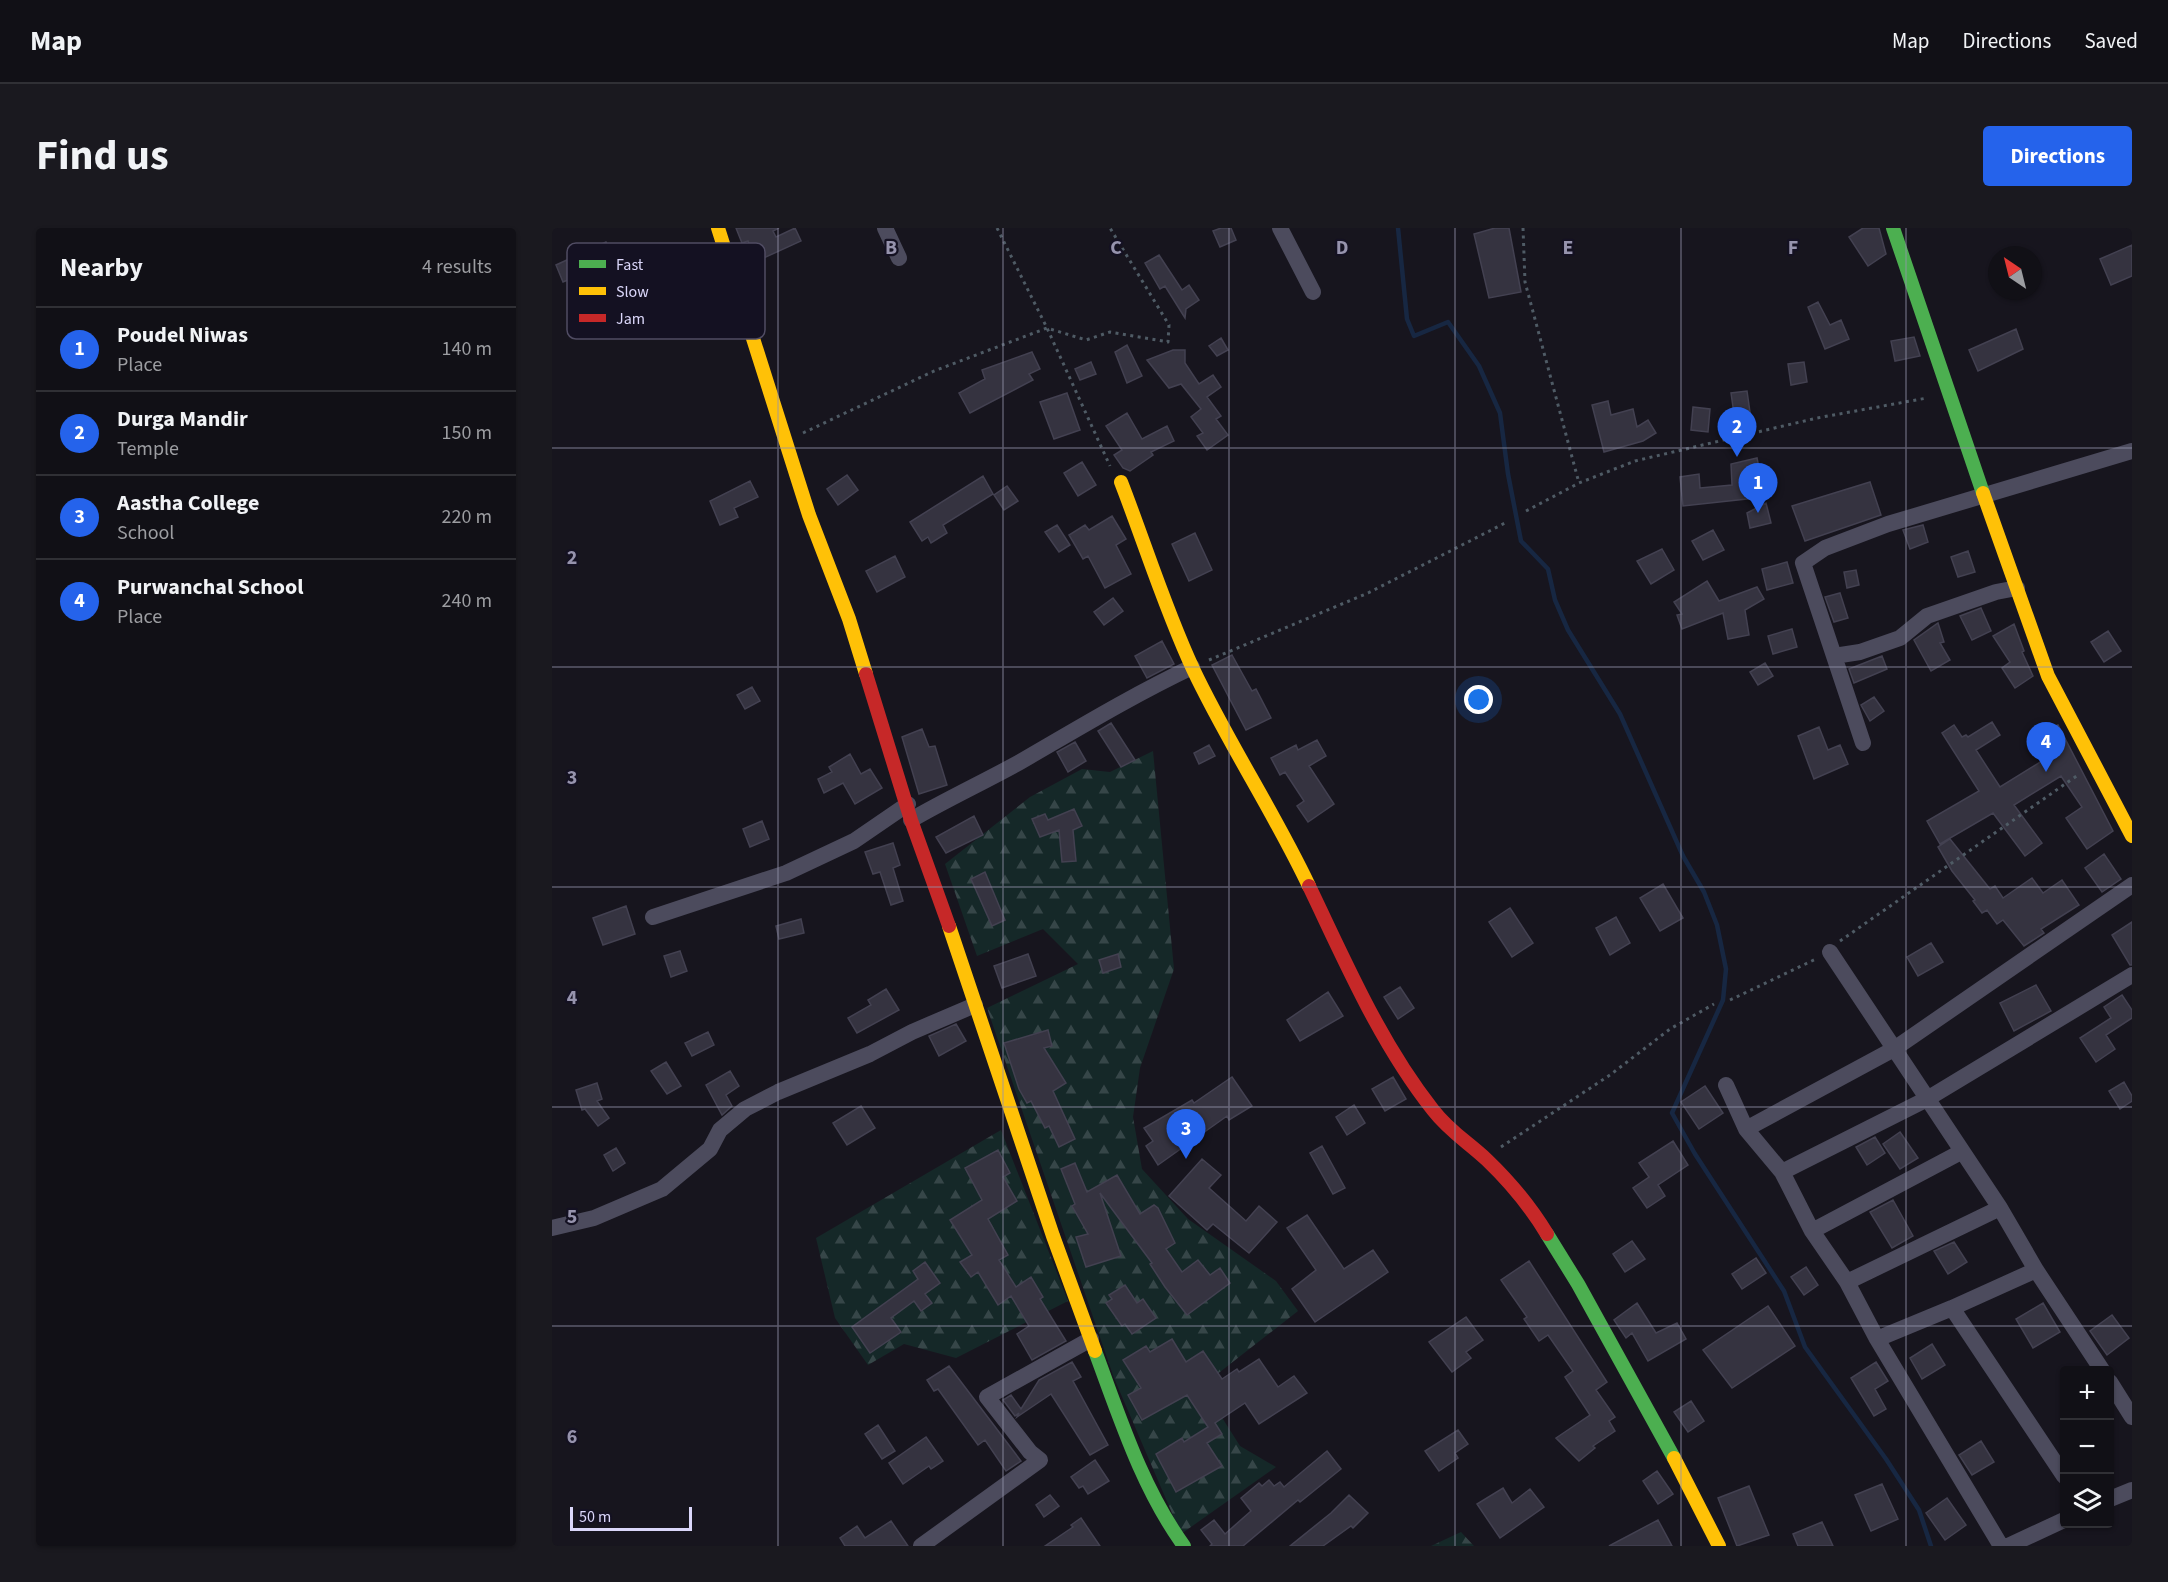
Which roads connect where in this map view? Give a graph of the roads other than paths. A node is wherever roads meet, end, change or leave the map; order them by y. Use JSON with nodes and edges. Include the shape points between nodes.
{"nodes":[{"id":1,"x":718,"y":228,"type":"edge"},
{"id":2,"x":885,"y":228,"type":"edge"},
{"id":3,"x":1280,"y":228,"type":"edge"},
{"id":4,"x":1893,"y":228,"type":"edge"},
{"id":5,"x":723,"y":243,"type":"edge"},
{"id":6,"x":899,"y":258,"type":"dead end"},
{"id":7,"x":1313,"y":292,"type":"dead end"},
{"id":8,"x":755,"y":339,"type":"edge"},
{"id":9,"x":2132,"y":452,"type":"edge"},
{"id":10,"x":1121,"y":482,"type":"road end"},
{"id":11,"x":1983,"y":496,"type":"junction"},
{"id":12,"x":2016,"y":588,"type":"junction"},
{"id":13,"x":1834,"y":656,"type":"junction"},
{"id":14,"x":1192,"y":667,"type":"junction"},
{"id":15,"x":1863,"y":743,"type":"dead end"},
{"id":16,"x":909,"y":812,"type":"junction"},
{"id":17,"x":2132,"y":836,"type":"edge"},
{"id":18,"x":2132,"y":885,"type":"edge"},
{"id":19,"x":653,"y":917,"type":"dead end"},
{"id":20,"x":1830,"y":952,"type":"road end"},
{"id":21,"x":2132,"y":975,"type":"edge"},
{"id":22,"x":975,"y":1005,"type":"junction"},
{"id":23,"x":1894,"y":1049,"type":"junction"},
{"id":24,"x":1726,"y":1085,"type":"dead end"},
{"id":25,"x":1927,"y":1099,"type":"junction"},
{"id":26,"x":1746,"y":1129,"type":"junction"},
{"id":27,"x":1961,"y":1152,"type":"junction"},
{"id":28,"x":1782,"y":1172,"type":"junction"},
{"id":29,"x":2000,"y":1208,"type":"junction"},
{"id":30,"x":552,"y":1228,"type":"edge"},
{"id":31,"x":1812,"y":1232,"type":"junction"},
{"id":32,"x":2036,"y":1269,"type":"junction"},
{"id":33,"x":1847,"y":1282,"type":"junction"},
{"id":34,"x":1952,"y":1308,"type":"junction"},
{"id":35,"x":1091,"y":1339,"type":"junction"},
{"id":36,"x":1877,"y":1339,"type":"junction"},
{"id":37,"x":2099,"y":1366,"type":"edge"},
{"id":38,"x":2114,"y":1390,"type":"edge"},
{"id":39,"x":2132,"y":1417,"type":"edge"},
{"id":40,"x":2063,"y":1474,"type":"edge"},
{"id":41,"x":2132,"y":1490,"type":"edge"},
{"id":42,"x":2114,"y":1497,"type":"edge"},
{"id":43,"x":2060,"y":1522,"type":"edge"},
{"id":44,"x":921,"y":1546,"type":"edge"},
{"id":45,"x":1184,"y":1546,"type":"edge"},
{"id":46,"x":1719,"y":1546,"type":"edge"},
{"id":47,"x":2001,"y":1546,"type":"edge"},
{"id":48,"x":2008,"y":1546,"type":"edge"}],
"edges":[{"from":1,"to":5,"type":"street"},
{"from":2,"to":6,"type":"street"},
{"from":3,"to":7,"type":"street"},
{"from":4,"to":11,"type":"street"},
{"from":8,"to":16,"type":"street","via":[[785,441],[849,619]]},
{"from":9,"to":11,"type":"street"},
{"from":10,"to":14,"type":"street"},
{"from":11,"to":12,"type":"street"},
{"from":11,"to":13,"type":"street","via":[[1888,524],[1825,548],[1803,563]]},
{"from":12,"to":13,"type":"street","via":[[1927,616],[1900,638]]},
{"from":12,"to":17,"type":"street","via":[[2048,676]]},
{"from":13,"to":15,"type":"street"},
{"from":14,"to":16,"type":"street","via":[[1111,708],[998,774]]},
{"from":14,"to":46,"type":"street","via":[[1284,833],[1350,973],[1395,1055],[1452,1132],[1485,1158],[1525,1199],[1578,1284],[1699,1502]]},
{"from":16,"to":19,"type":"street","via":[[786,873]]},
{"from":16,"to":22,"type":"street"},
{"from":18,"to":23,"type":"street"},
{"from":20,"to":23,"type":"street"},
{"from":21,"to":25,"type":"street"},
{"from":22,"to":30,"type":"street","via":[[745,1109],[720,1130],[710,1149],[662,1189],[594,1218]]},
{"from":22,"to":35,"type":"street"},
{"from":23,"to":25,"type":"street"},
{"from":23,"to":26,"type":"street"},
{"from":24,"to":26,"type":"street"},
{"from":25,"to":27,"type":"street"},
{"from":25,"to":28,"type":"street"},
{"from":26,"to":28,"type":"street"},
{"from":27,"to":29,"type":"street"},
{"from":27,"to":31,"type":"street"},
{"from":28,"to":31,"type":"street"},
{"from":29,"to":32,"type":"street"},
{"from":29,"to":33,"type":"street"},
{"from":31,"to":33,"type":"street"},
{"from":32,"to":34,"type":"street"},
{"from":32,"to":37,"type":"street"},
{"from":33,"to":36,"type":"street"},
{"from":34,"to":36,"type":"street"},
{"from":34,"to":40,"type":"street"},
{"from":35,"to":44,"type":"street","via":[[987,1397],[1040,1460]]},
{"from":35,"to":45,"type":"street","via":[[1128,1440],[1163,1517]]},
{"from":36,"to":47,"type":"street"},
{"from":38,"to":39,"type":"street"},
{"from":41,"to":42,"type":"street"},
{"from":43,"to":48,"type":"street"}]}
